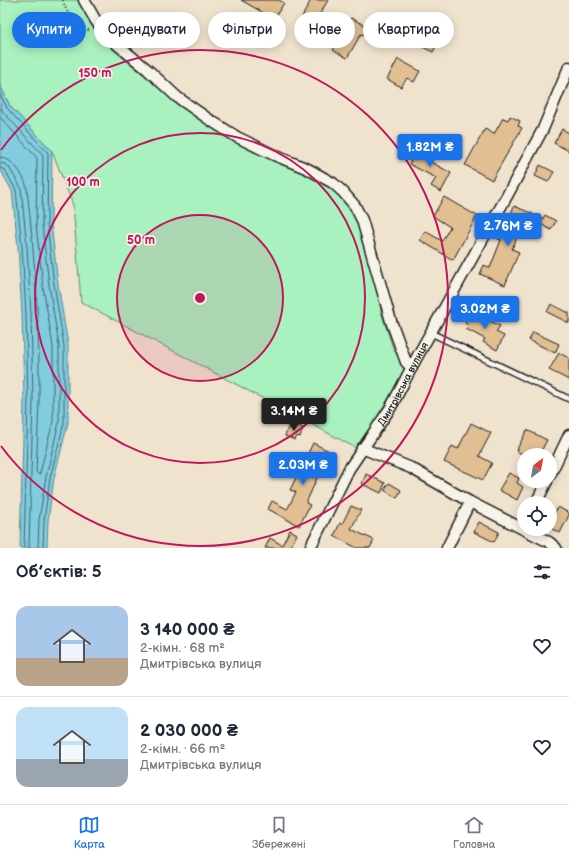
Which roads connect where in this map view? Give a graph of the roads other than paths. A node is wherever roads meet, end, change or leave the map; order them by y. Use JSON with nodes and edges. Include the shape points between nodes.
{"nodes":[{"id":1,"x":84,"y":0,"type":"edge"},
{"id":2,"x":569,"y":68,"type":"edge"},
{"id":3,"x":431,"y":333,"type":"junction"},
{"id":4,"x":412,"y":368,"type":"junction"},
{"id":5,"x":569,"y":399,"type":"edge"},
{"id":6,"x":569,"y":435,"type":"edge"},
{"id":7,"x":362,"y":448,"type":"junction"},
{"id":8,"x":557,"y":460,"type":"edge"},
{"id":9,"x":470,"y":502,"type":"junction"},
{"id":10,"x":517,"y":525,"type":"edge"},
{"id":11,"x":538,"y":536,"type":"edge"},
{"id":12,"x":310,"y":548,"type":"edge"},
{"id":13,"x":447,"y":548,"type":"edge"},
{"id":14,"x":556,"y":548,"type":"edge"}],
"edges":[{"from":1,"to":4,"type":"street","via":[[103,31],[177,97],[231,133],[258,148],[308,169],[343,192],[355,206],[362,220],[391,321],[406,362]]},
{"from":2,"to":3,"type":"street","name":"Дмитрівська вулиця","via":[[538,139]]},
{"from":3,"to":4,"type":"street","name":"Дмитрівська вулиця"},
{"from":3,"to":5,"type":"lane"},
{"from":4,"to":7,"type":"street","name":"Дмитрівська вулиця","via":[[386,416]]},
{"from":6,"to":8,"type":"street"},
{"from":7,"to":9,"type":"street","via":[[411,468]]},
{"from":7,"to":12,"type":"street","name":"Дмитрівська вулиця"},
{"from":9,"to":10,"type":"street"},
{"from":9,"to":13,"type":"street"},
{"from":11,"to":14,"type":"street"}]}
